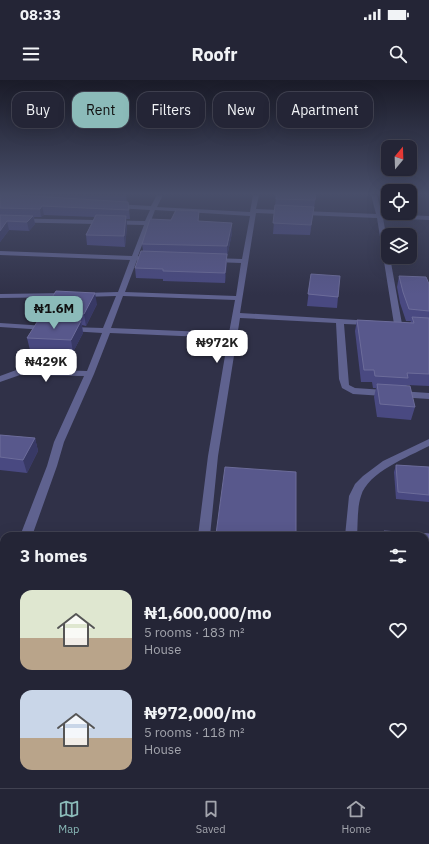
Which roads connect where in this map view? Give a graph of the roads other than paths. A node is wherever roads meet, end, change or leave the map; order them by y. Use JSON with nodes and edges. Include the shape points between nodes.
{"nodes":[{"id":1,"x":146,"y":228,"type":"edge"},
{"id":2,"x":250,"y":228,"type":"edge"},
{"id":3,"x":382,"y":228,"type":"edge"},
{"id":4,"x":0,"y":253,"type":"edge"},
{"id":5,"x":134,"y":258,"type":"junction"},
{"id":6,"x":150,"y":258,"type":"edge"},
{"id":7,"x":205,"y":260,"type":"edge"},
{"id":8,"x":245,"y":261,"type":"junction"},
{"id":9,"x":120,"y":294,"type":"junction"},
{"id":10,"x":0,"y":296,"type":"edge"},
{"id":11,"x":238,"y":298,"type":"junction"},
{"id":12,"x":236,"y":315,"type":"junction"},
{"id":13,"x":340,"y":321,"type":"junction"},
{"id":14,"x":376,"y":323,"type":"edge"},
{"id":15,"x":398,"y":324,"type":"edge"},
{"id":16,"x":0,"y":325,"type":"edge"},
{"id":17,"x":106,"y":331,"type":"junction"},
{"id":18,"x":232,"y":336,"type":"junction"},
{"id":19,"x":90,"y":374,"type":"junction"},
{"id":20,"x":0,"y":379,"type":"edge"},
{"id":21,"x":429,"y":396,"type":"edge"},
{"id":22,"x":429,"y":442,"type":"edge"},
{"id":23,"x":27,"y":532,"type":"edge"},
{"id":24,"x":204,"y":532,"type":"edge"},
{"id":25,"x":351,"y":532,"type":"edge"}],
"edges":[{"from":1,"to":5,"type":"street"},
{"from":2,"to":8,"type":"street"},
{"from":3,"to":15,"type":"street"},
{"from":4,"to":5,"type":"street"},
{"from":5,"to":6,"type":"street"},
{"from":5,"to":9,"type":"street"},
{"from":7,"to":8,"type":"street"},
{"from":8,"to":11,"type":"street"},
{"from":9,"to":10,"type":"street"},
{"from":9,"to":11,"type":"street"},
{"from":9,"to":17,"type":"street"},
{"from":11,"to":12,"type":"street"},
{"from":12,"to":13,"type":"street"},
{"from":12,"to":18,"type":"street"},
{"from":13,"to":14,"type":"street"},
{"from":13,"to":21,"type":"street","via":[[345,386],[353,391]]},
{"from":16,"to":17,"type":"street"},
{"from":17,"to":18,"type":"street"},
{"from":17,"to":19,"type":"street"},
{"from":18,"to":24,"type":"street","via":[[213,456]]},
{"from":19,"to":20,"type":"street","via":[[20,372]]},
{"from":19,"to":23,"type":"street","via":[[59,442]]},
{"from":22,"to":25,"type":"street","via":[[366,478],[356,494]]}]}
